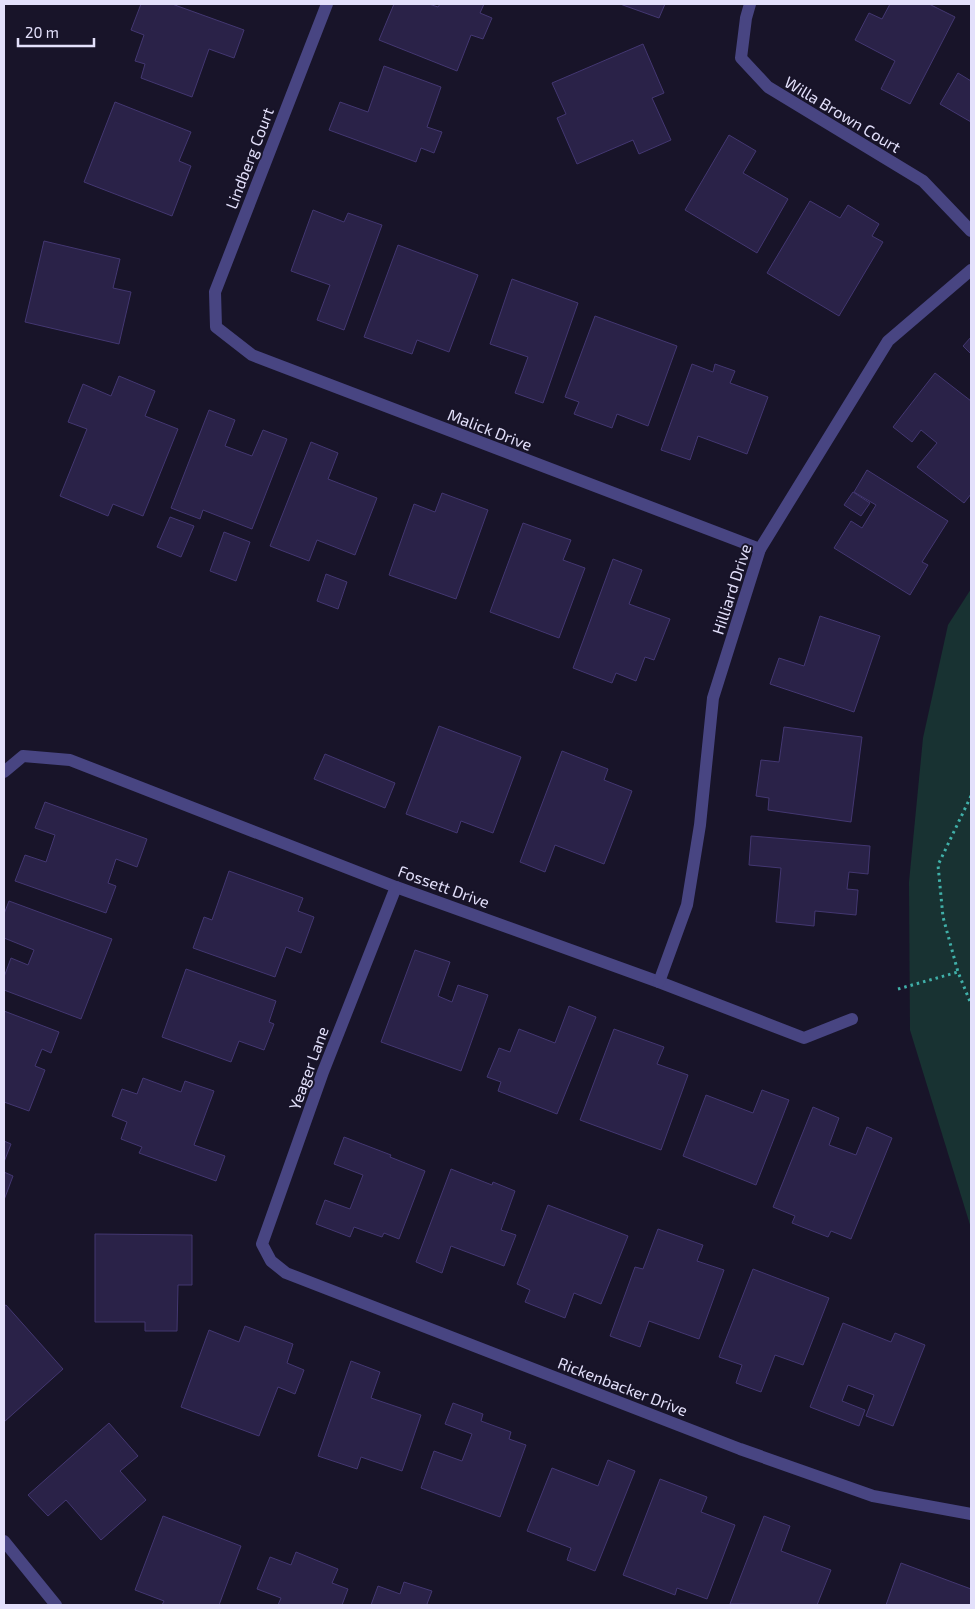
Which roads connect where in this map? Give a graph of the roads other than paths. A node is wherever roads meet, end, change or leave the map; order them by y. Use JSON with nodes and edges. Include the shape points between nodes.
{"nodes":[{"id":1,"x":327,"y":4,"type":"edge"},
{"id":2,"x":750,"y":4,"type":"edge"},
{"id":3,"x":971,"y":231,"type":"edge"},
{"id":4,"x":971,"y":270,"type":"edge"},
{"id":5,"x":216,"y":327,"type":"joint"},
{"id":6,"x":760,"y":549,"type":"junction"},
{"id":7,"x":4,"y":772,"type":"edge"},
{"id":8,"x":396,"y":886,"type":"junction"},
{"id":9,"x":659,"y":982,"type":"junction"},
{"id":10,"x":852,"y":1019,"type":"dead end"},
{"id":11,"x":271,"y":1261,"type":"joint"},
{"id":12,"x":971,"y":1514,"type":"edge"},
{"id":13,"x":4,"y":1541,"type":"edge"},
{"id":14,"x":56,"y":1605,"type":"edge"}],
"edges":[{"from":1,"to":5,"type":"street","name":"Lindberg Court","via":[[215,292]]},
{"from":2,"to":3,"type":"street","name":"Willa Brown Court","via":[[741,58],[768,88],[923,182]]},
{"from":4,"to":6,"type":"street","name":"Hilliard Drive","via":[[888,341]]},
{"from":5,"to":6,"type":"street","name":"Malick Drive","via":[[252,355]]},
{"from":6,"to":9,"type":"street","name":"Hilliard Drive","via":[[713,698],[700,825],[687,905]]},
{"from":7,"to":8,"type":"street","name":"Fossett Drive","via":[[24,756],[70,760]]},
{"from":8,"to":9,"type":"street","name":"Fossett Drive"},
{"from":8,"to":11,"type":"street","name":"Yeager Lane","via":[[323,1072],[262,1244]]},
{"from":9,"to":10,"type":"street","name":"Fossett Drive","via":[[804,1038]]},
{"from":11,"to":12,"type":"street","name":"Rickenbacker Drive","via":[[286,1272],[740,1449],[873,1496]]},
{"from":13,"to":14,"type":"street"}]}
